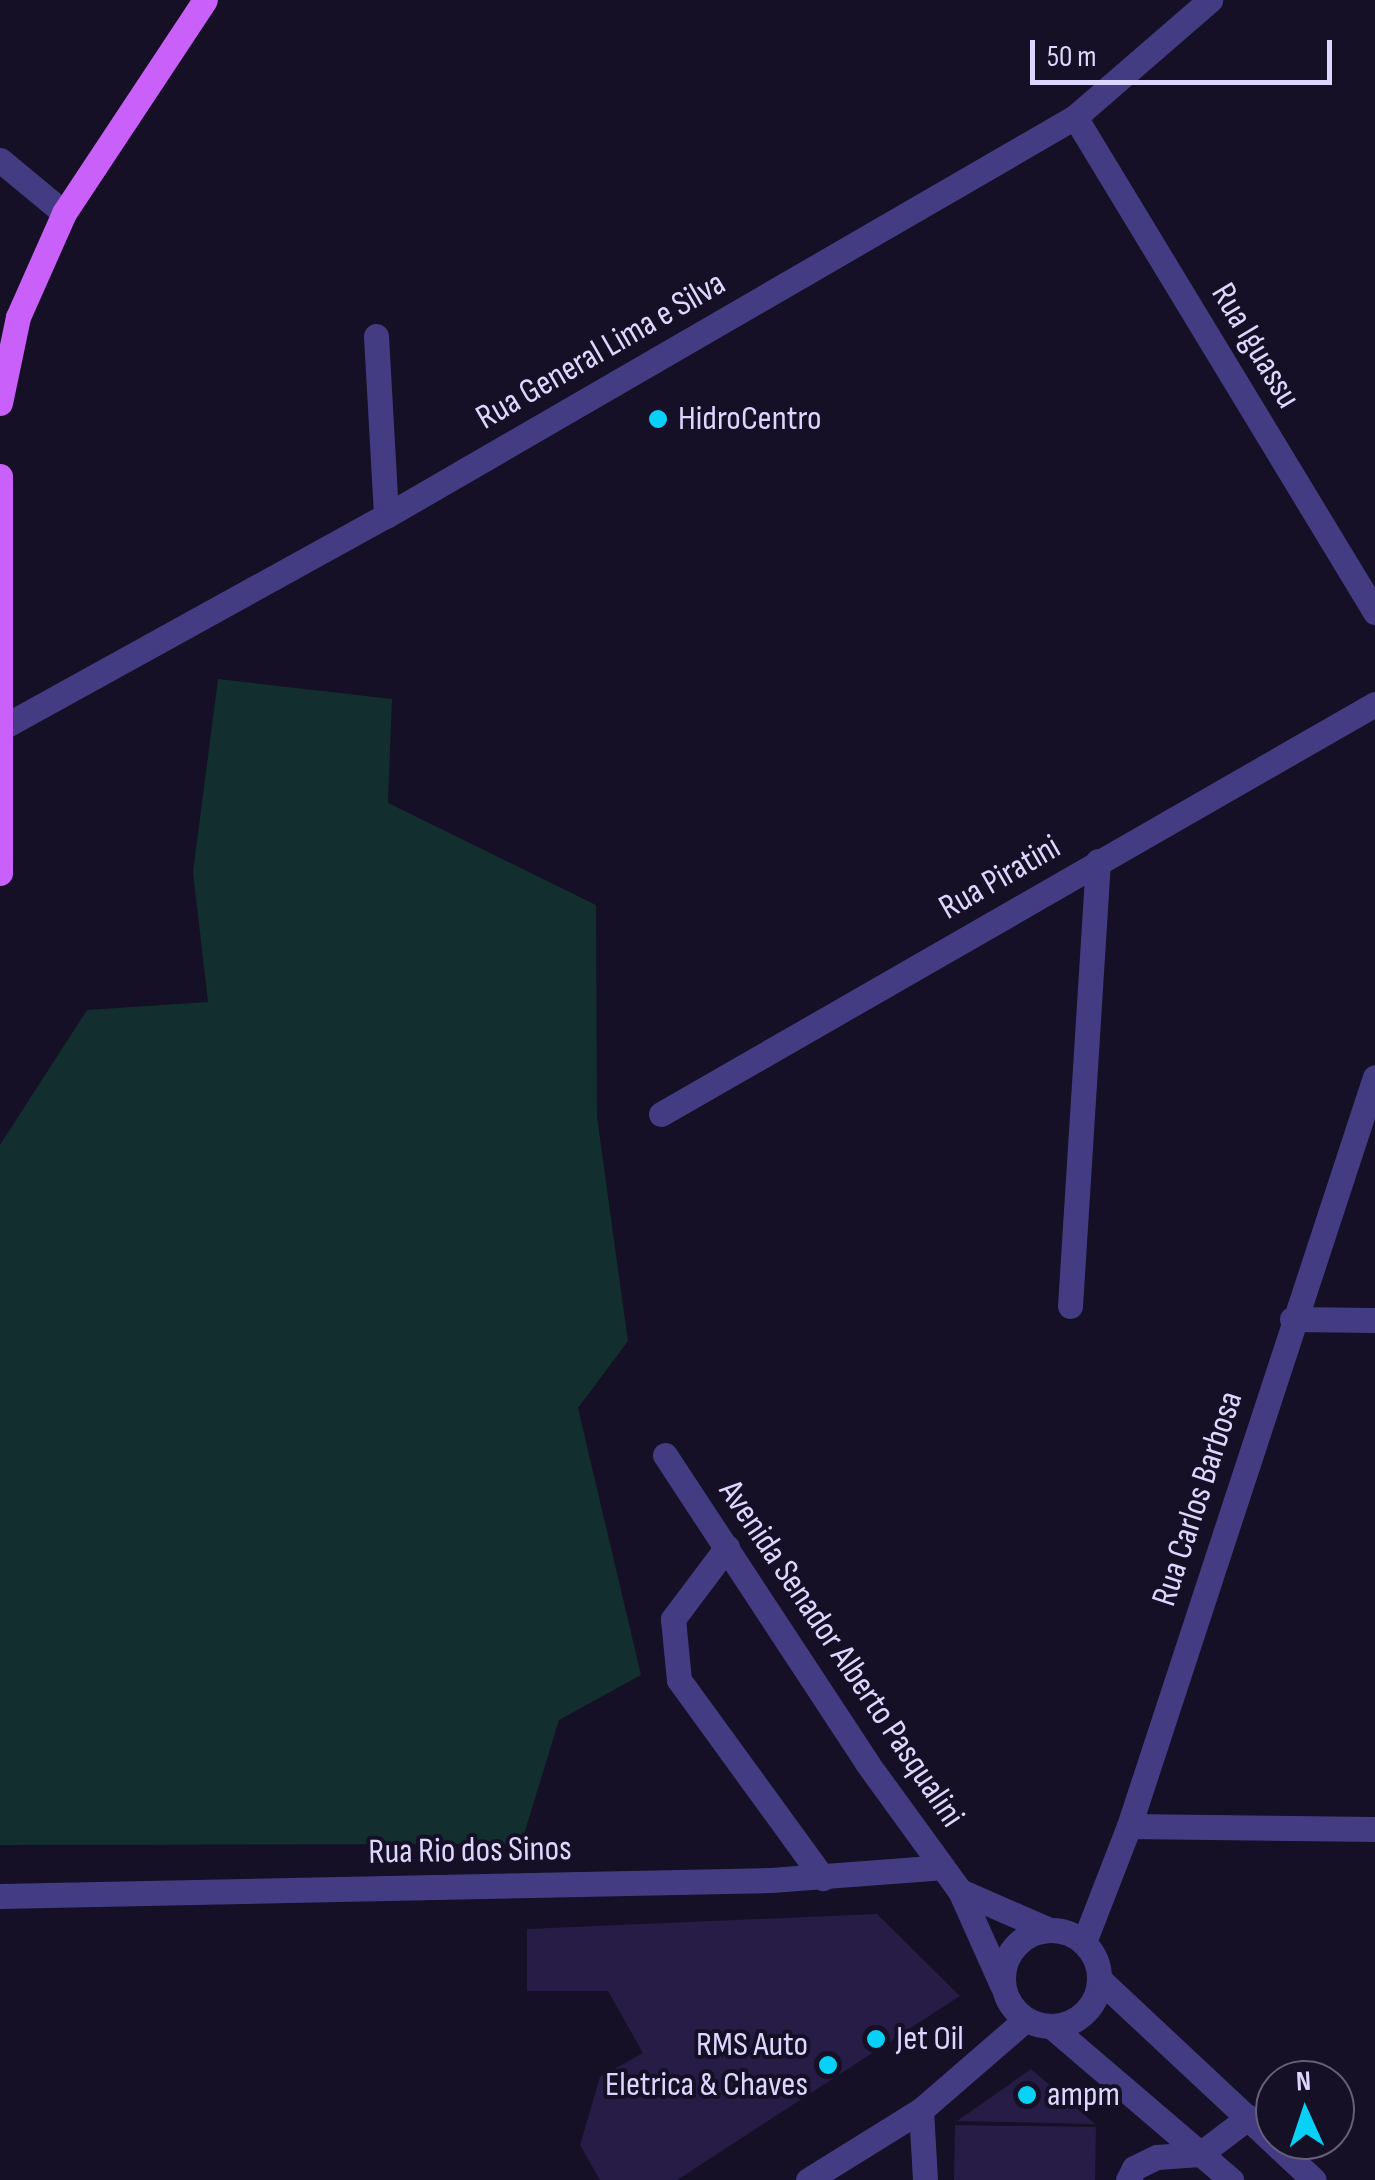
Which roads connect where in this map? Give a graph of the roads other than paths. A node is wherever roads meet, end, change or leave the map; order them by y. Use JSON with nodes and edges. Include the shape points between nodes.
{"nodes":[{"id":1,"x":204,"y":0,"type":"edge"},
{"id":2,"x":1210,"y":0,"type":"edge"},
{"id":3,"x":1075,"y":117,"type":"junction"},
{"id":4,"x":0,"y":160,"type":"edge"},
{"id":5,"x":64,"y":213,"type":"junction"},
{"id":6,"x":376,"y":336,"type":"dead end"},
{"id":7,"x":0,"y":404,"type":"edge"},
{"id":8,"x":0,"y":476,"type":"edge"},
{"id":9,"x":386,"y":516,"type":"junction"},
{"id":10,"x":1375,"y":612,"type":"edge"},
{"id":11,"x":1375,"y":704,"type":"edge"},
{"id":12,"x":4,"y":727,"type":"junction"},
{"id":13,"x":1,"y":796,"type":"edge"},
{"id":14,"x":1098,"y":861,"type":"junction"},
{"id":15,"x":0,"y":872,"type":"edge"},
{"id":16,"x":1375,"y":1077,"type":"edge"},
{"id":17,"x":661,"y":1114,"type":"dead end"},
{"id":18,"x":1070,"y":1306,"type":"dead end"},
{"id":19,"x":1292,"y":1319,"type":"junction"},
{"id":20,"x":1375,"y":1320,"type":"edge"},
{"id":21,"x":665,"y":1455,"type":"dead end"},
{"id":22,"x":727,"y":1547,"type":"junction"},
{"id":23,"x":1129,"y":1826,"type":"junction"},
{"id":24,"x":1375,"y":1829,"type":"edge"},
{"id":25,"x":942,"y":1867,"type":"junction"},
{"id":26,"x":822,"y":1878,"type":"junction"},
{"id":27,"x":960,"y":1891,"type":"junction"},
{"id":28,"x":0,"y":1896,"type":"edge"},
{"id":29,"x":1047,"y":1929,"type":"junction"},
{"id":30,"x":1084,"y":1942,"type":"junction"},
{"id":31,"x":1099,"y":1979,"type":"junction"},
{"id":32,"x":1002,"y":1985,"type":"junction"},
{"id":33,"x":1038,"y":2023,"type":"junction"},
{"id":34,"x":921,"y":2110,"type":"junction"},
{"id":35,"x":1249,"y":2117,"type":"junction"},
{"id":36,"x":1200,"y":2154,"type":"junction"},
{"id":37,"x":809,"y":2180,"type":"edge"},
{"id":38,"x":925,"y":2180,"type":"edge"},
{"id":39,"x":1128,"y":2180,"type":"edge"},
{"id":40,"x":1231,"y":2180,"type":"edge"},
{"id":41,"x":1314,"y":2180,"type":"edge"}],
"edges":[{"from":1,"to":5,"type":"main road"},
{"from":2,"to":3,"type":"street","name":"Rua General Lima e Silva"},
{"from":3,"to":9,"type":"street","name":"Rua General Lima e Silva"},
{"from":3,"to":10,"type":"street","name":"Rua Iguassu"},
{"from":4,"to":5,"type":"street"},
{"from":5,"to":7,"type":"main road","via":[[18,316]]},
{"from":6,"to":9,"type":"street"},
{"from":8,"to":12,"type":"main road"},
{"from":9,"to":12,"type":"street","name":"Rua General Lima e Silva"},
{"from":11,"to":14,"type":"street","name":"Rua Piratini"},
{"from":12,"to":13,"type":"main road"},
{"from":13,"to":15,"type":"main road"},
{"from":14,"to":17,"type":"street","name":"Rua Piratini"},
{"from":14,"to":18,"type":"street"},
{"from":16,"to":19,"type":"street","name":"Rua Carlos Barbosa"},
{"from":19,"to":20,"type":"street"},
{"from":19,"to":23,"type":"street","name":"Rua Carlos Barbosa"},
{"from":21,"to":22,"type":"street","name":"Avenida Senador Alberto Pasqualini"},
{"from":22,"to":25,"type":"street","name":"Avenida Senador Alberto Pasqualini"},
{"from":22,"to":26,"type":"street","via":[[673,1619],[678,1680]]},
{"from":23,"to":24,"type":"street"},
{"from":23,"to":30,"type":"street","name":"Rua Carlos Barbosa"},
{"from":25,"to":26,"type":"street","name":"Rua Rio dos Sinos"},
{"from":25,"to":27,"type":"street","name":"Avenida Senador Alberto Pasqualini"},
{"from":26,"to":28,"type":"street","name":"Rua Rio dos Sinos"},
{"from":27,"to":29,"type":"street","name":"Avenida Senador Alberto Pasqualini"},
{"from":27,"to":32,"type":"street","name":"Avenida Senador Alberto Pasqualini"},
{"from":29,"to":30,"type":"street"},
{"from":29,"to":32,"type":"street","via":[[1012,1947]]},
{"from":30,"to":31,"type":"street"},
{"from":31,"to":33,"type":"street","via":[[1082,2015]]},
{"from":31,"to":35,"type":"street"},
{"from":32,"to":33,"type":"street"},
{"from":33,"to":34,"type":"street"},
{"from":33,"to":36,"type":"street"},
{"from":34,"to":37,"type":"street"},
{"from":34,"to":38,"type":"street"},
{"from":35,"to":36,"type":"street"},
{"from":35,"to":41,"type":"street"},
{"from":36,"to":39,"type":"street","via":[[1158,2157],[1134,2168]]},
{"from":36,"to":40,"type":"street"}]}
